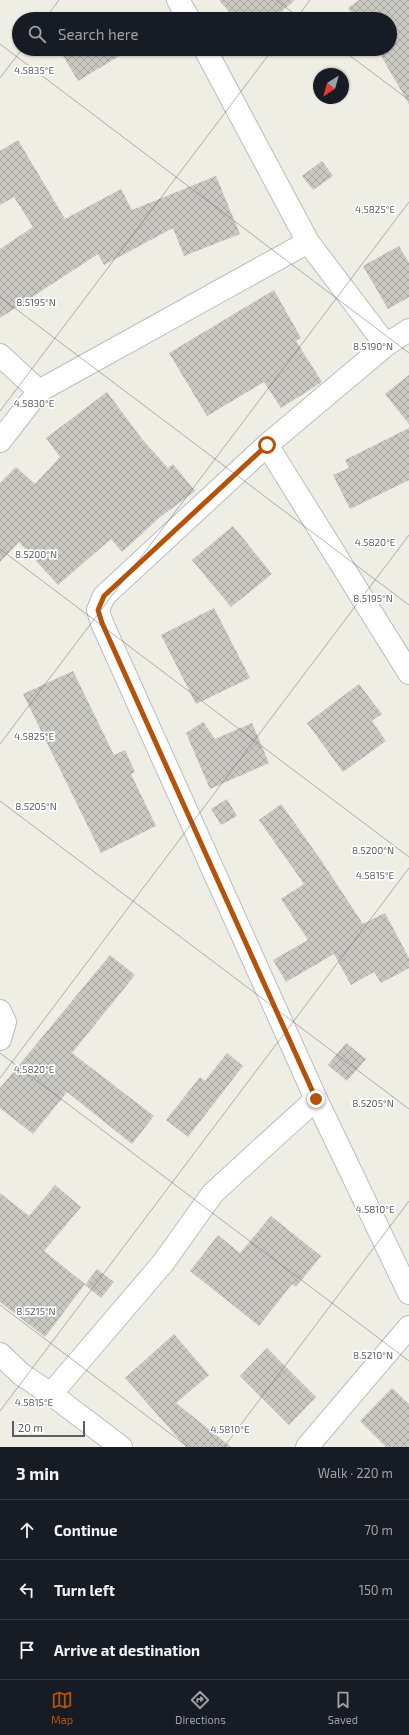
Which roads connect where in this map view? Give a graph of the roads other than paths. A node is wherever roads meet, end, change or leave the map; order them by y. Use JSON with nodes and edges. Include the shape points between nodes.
{"nodes":[{"id":1,"x":178,"y":0,"type":"edge"},
{"id":2,"x":184,"y":12,"type":"edge"},
{"id":3,"x":209,"y":56,"type":"edge"},
{"id":4,"x":308,"y":242,"type":"junction"},
{"id":5,"x":409,"y":330,"type":"edge"},
{"id":6,"x":386,"y":345,"type":"junction"},
{"id":7,"x":0,"y":355,"type":"edge"},
{"id":8,"x":39,"y":391,"type":"junction"},
{"id":9,"x":0,"y":441,"type":"edge"},
{"id":10,"x":267,"y":445,"type":"junction"},
{"id":11,"x":409,"y":673,"type":"edge"},
{"id":12,"x":0,"y":1011,"type":"edge"},
{"id":13,"x":0,"y":1039,"type":"edge"},
{"id":14,"x":316,"y":1099,"type":"junction"},
{"id":15,"x":409,"y":1293,"type":"edge"},
{"id":16,"x":409,"y":1327,"type":"edge"},
{"id":17,"x":0,"y":1354,"type":"edge"},
{"id":18,"x":51,"y":1394,"type":"junction"},
{"id":19,"x":121,"y":1447,"type":"edge"},
{"id":20,"x":307,"y":1447,"type":"edge"}],
"edges":[{"from":1,"to":2,"type":"street"},
{"from":3,"to":4,"type":"street"},
{"from":4,"to":6,"type":"street"},
{"from":4,"to":8,"type":"street"},
{"from":5,"to":6,"type":"street"},
{"from":6,"to":10,"type":"street"},
{"from":7,"to":8,"type":"street"},
{"from":8,"to":9,"type":"street"},
{"from":10,"to":11,"type":"street"},
{"from":10,"to":14,"type":"street","via":[[104,596],[98,610]]},
{"from":12,"to":13,"type":"street","via":[[5,1022]]},
{"from":14,"to":15,"type":"street"},
{"from":14,"to":18,"type":"street","via":[[213,1193],[163,1263]]},
{"from":16,"to":20,"type":"street"},
{"from":17,"to":18,"type":"street","via":[[21,1374]]},
{"from":18,"to":19,"type":"street"}]}
